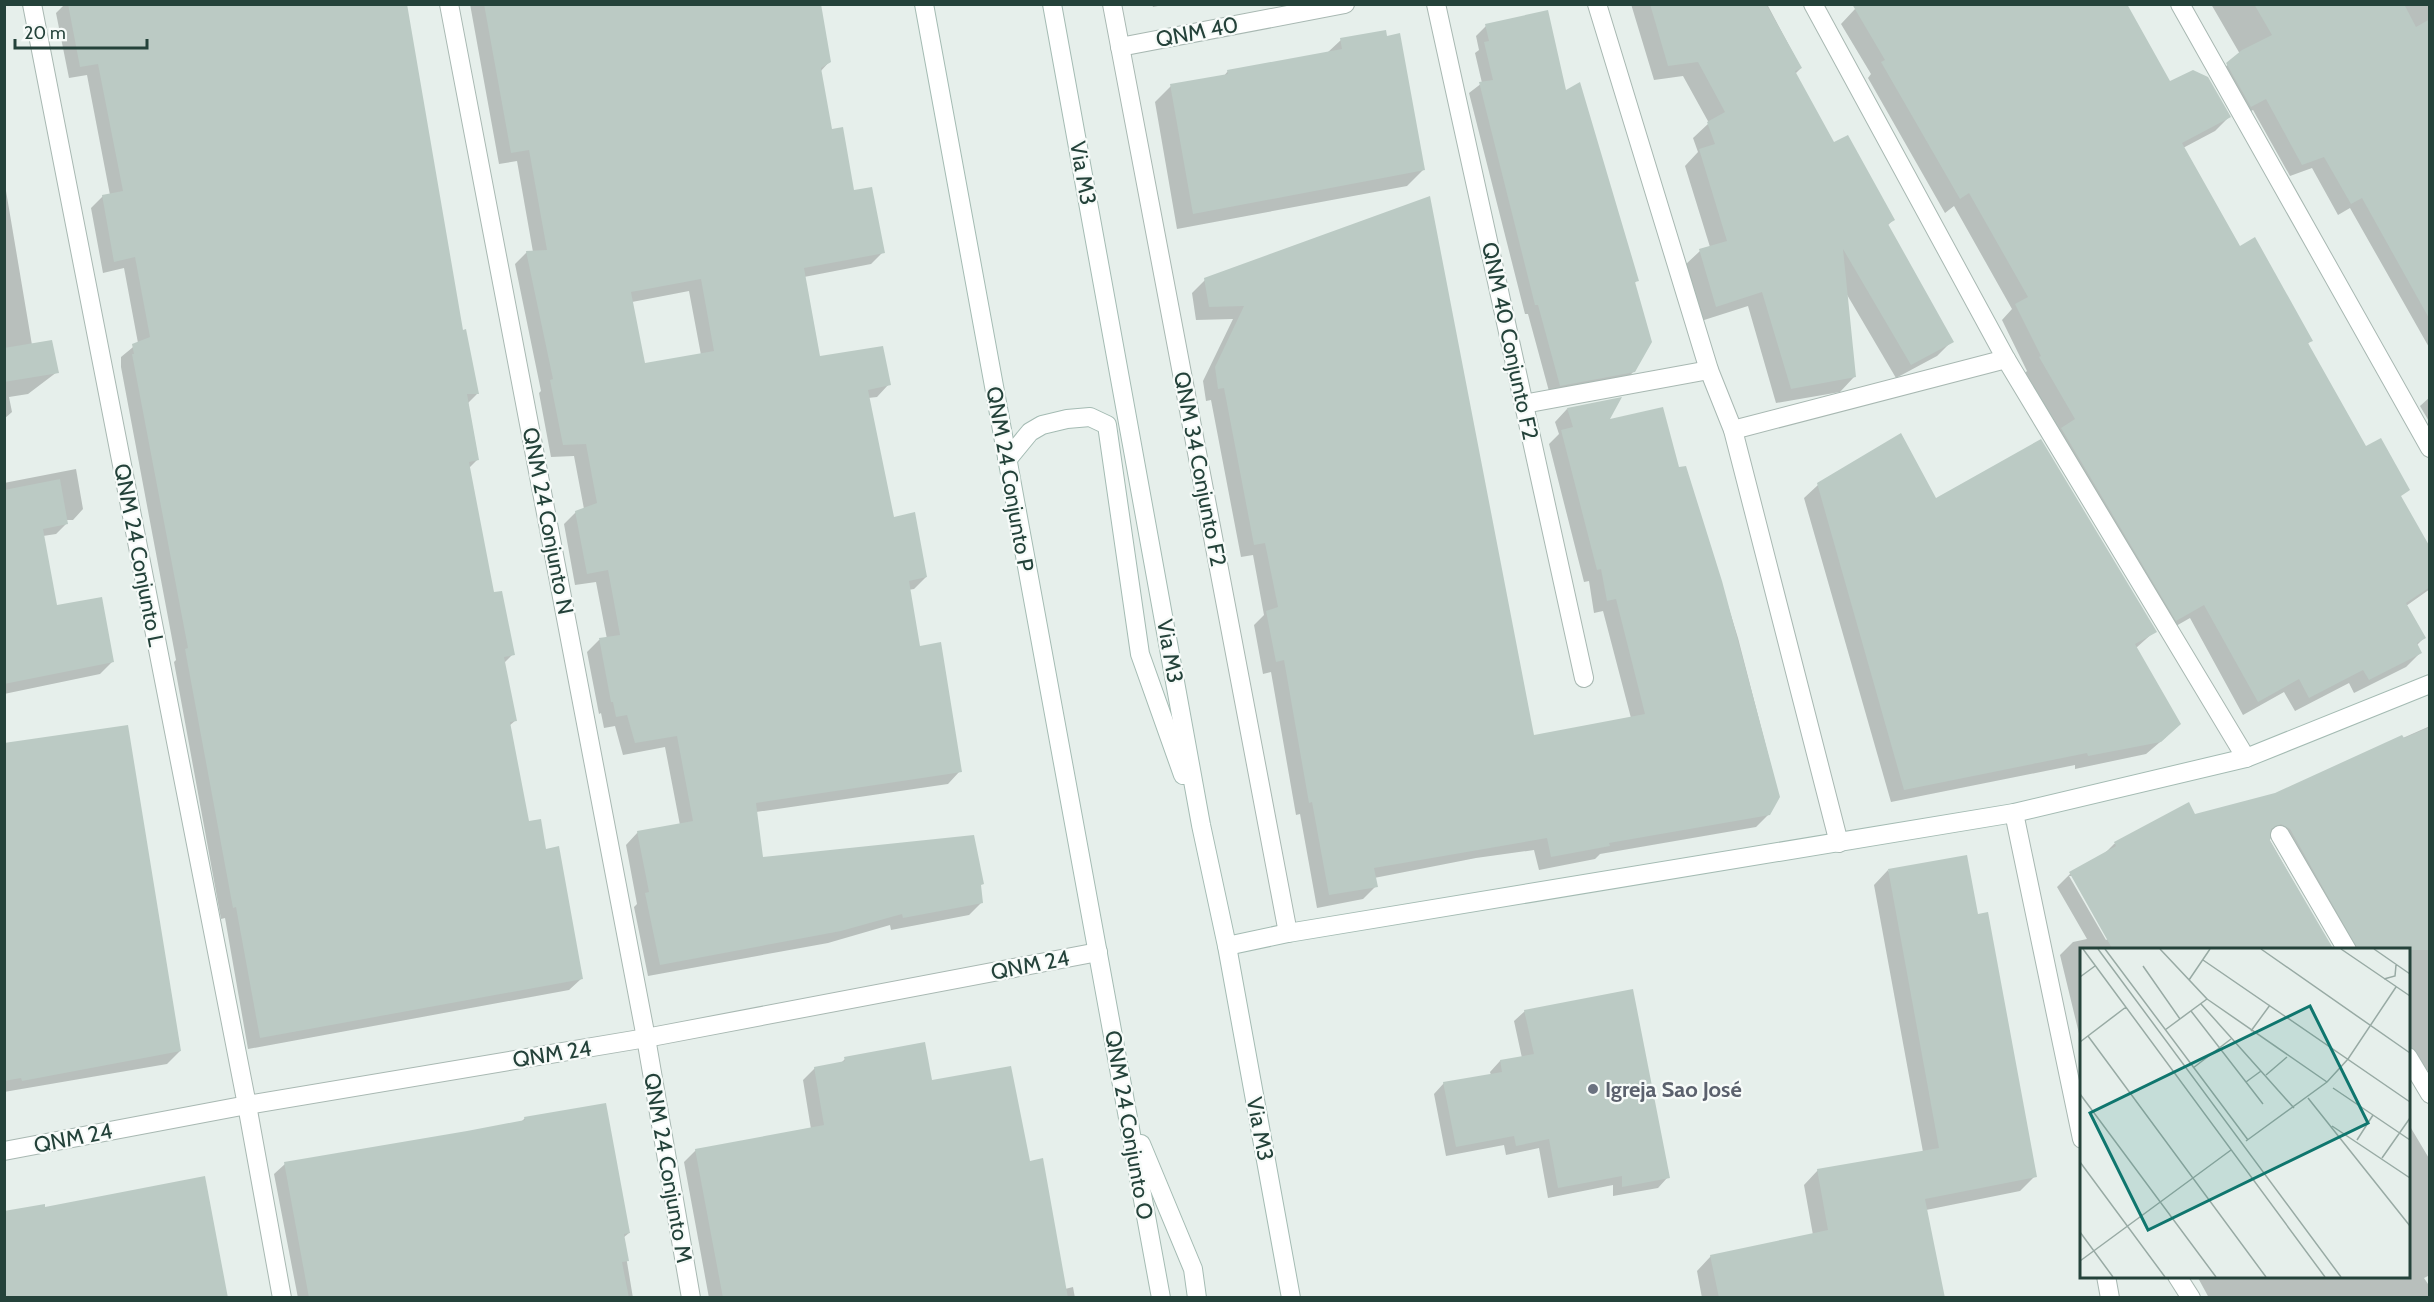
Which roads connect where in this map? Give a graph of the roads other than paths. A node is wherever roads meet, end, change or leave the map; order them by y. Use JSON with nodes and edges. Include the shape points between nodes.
{"nodes":[{"id":1,"x":32,"y":4,"type":"edge"},
{"id":2,"x":449,"y":4,"type":"edge"},
{"id":3,"x":924,"y":4,"type":"edge"},
{"id":4,"x":1052,"y":4,"type":"edge"},
{"id":5,"x":1112,"y":4,"type":"edge"},
{"id":6,"x":1345,"y":4,"type":"edge"},
{"id":7,"x":1436,"y":4,"type":"edge"},
{"id":8,"x":1597,"y":4,"type":"edge"},
{"id":9,"x":1813,"y":4,"type":"edge"},
{"id":10,"x":2180,"y":4,"type":"edge"},
{"id":11,"x":1120,"y":46,"type":"junction"},
{"id":12,"x":2006,"y":359,"type":"junction"},
{"id":13,"x":1709,"y":370,"type":"junction"},
{"id":14,"x":1524,"y":404,"type":"junction"},
{"id":15,"x":1733,"y":430,"type":"junction"},
{"id":16,"x":2430,"y":448,"type":"edge"},
{"id":17,"x":1007,"y":460,"type":"junction"},
{"id":18,"x":1584,"y":678,"type":"dead end"},
{"id":19,"x":2430,"y":684,"type":"edge"},
{"id":20,"x":2246,"y":758,"type":"junction"},
{"id":21,"x":2014,"y":813,"type":"junction"},
{"id":22,"x":1201,"y":825,"type":"junction"},
{"id":23,"x":2280,"y":835,"type":"dead end"},
{"id":24,"x":1839,"y":843,"type":"junction"},
{"id":25,"x":1288,"y":933,"type":"junction"},
{"id":26,"x":1227,"y":946,"type":"junction"},
{"id":27,"x":2346,"y":948,"type":"edge"},
{"id":28,"x":1098,"y":952,"type":"junction"},
{"id":29,"x":646,"y":1038,"type":"junction"},
{"id":30,"x":2410,"y":1059,"type":"edge"},
{"id":31,"x":2430,"y":1094,"type":"edge"},
{"id":32,"x":247,"y":1105,"type":"junction"},
{"id":33,"x":1126,"y":1109,"type":"junction"},
{"id":34,"x":2080,"y":1131,"type":"edge"},
{"id":35,"x":4,"y":1151,"type":"edge"},
{"id":36,"x":2106,"y":1278,"type":"edge"},
{"id":37,"x":2178,"y":1278,"type":"edge"},
{"id":38,"x":282,"y":1298,"type":"edge"},
{"id":39,"x":691,"y":1298,"type":"edge"},
{"id":40,"x":1161,"y":1298,"type":"edge"},
{"id":41,"x":1197,"y":1298,"type":"edge"},
{"id":42,"x":1291,"y":1298,"type":"edge"},
{"id":43,"x":2110,"y":1298,"type":"edge"},
{"id":44,"x":2191,"y":1298,"type":"edge"}],
"edges":[{"from":1,"to":32,"type":"street","name":"QNM 24 Conjunto L"},
{"from":2,"to":29,"type":"street","name":"QNM 24 Conjunto N"},
{"from":3,"to":17,"type":"street","name":"QNM 24 Conjunto P"},
{"from":4,"to":22,"type":"street","name":"Via M3"},
{"from":5,"to":11,"type":"street","name":"QNM 34 Conjunto F2"},
{"from":6,"to":11,"type":"street","name":"QNM 40"},
{"from":7,"to":14,"type":"street","name":"QNM 40 Conjunto F2"},
{"from":8,"to":13,"type":"street"},
{"from":9,"to":12,"type":"street"},
{"from":10,"to":16,"type":"street"},
{"from":11,"to":25,"type":"street","name":"QNM 34 Conjunto F2"},
{"from":12,"to":15,"type":"street"},
{"from":12,"to":20,"type":"street"},
{"from":13,"to":14,"type":"street"},
{"from":13,"to":15,"type":"street"},
{"from":14,"to":18,"type":"street","name":"QNM 40 Conjunto F2"},
{"from":15,"to":24,"type":"street"},
{"from":17,"to":22,"type":"street","via":[[1030,432],[1042,425],[1090,417],[1107,425],[1140,654]]},
{"from":17,"to":28,"type":"street","name":"QNM 24 Conjunto P"},
{"from":19,"to":20,"type":"street"},
{"from":20,"to":21,"type":"street"},
{"from":21,"to":24,"type":"street"},
{"from":21,"to":34,"type":"street"},
{"from":22,"to":26,"type":"street","name":"Via M3"},
{"from":23,"to":27,"type":"street"},
{"from":24,"to":25,"type":"street"},
{"from":25,"to":26,"type":"street"},
{"from":26,"to":42,"type":"street","name":"Via M3"},
{"from":28,"to":29,"type":"street","name":"QNM 24"},
{"from":28,"to":33,"type":"street","name":"QNM 24 Conjunto O"},
{"from":29,"to":32,"type":"street","name":"QNM 24"},
{"from":29,"to":39,"type":"street","name":"QNM 24 Conjunto M"},
{"from":30,"to":31,"type":"street"},
{"from":32,"to":35,"type":"street","name":"QNM 24"},
{"from":32,"to":38,"type":"street","name":"QNM 24 Conjunto L"},
{"from":33,"to":40,"type":"street","name":"QNM 24 Conjunto O"},
{"from":33,"to":41,"type":"street","via":[[1193,1269]]},
{"from":36,"to":43,"type":"street"},
{"from":37,"to":44,"type":"street"}]}
